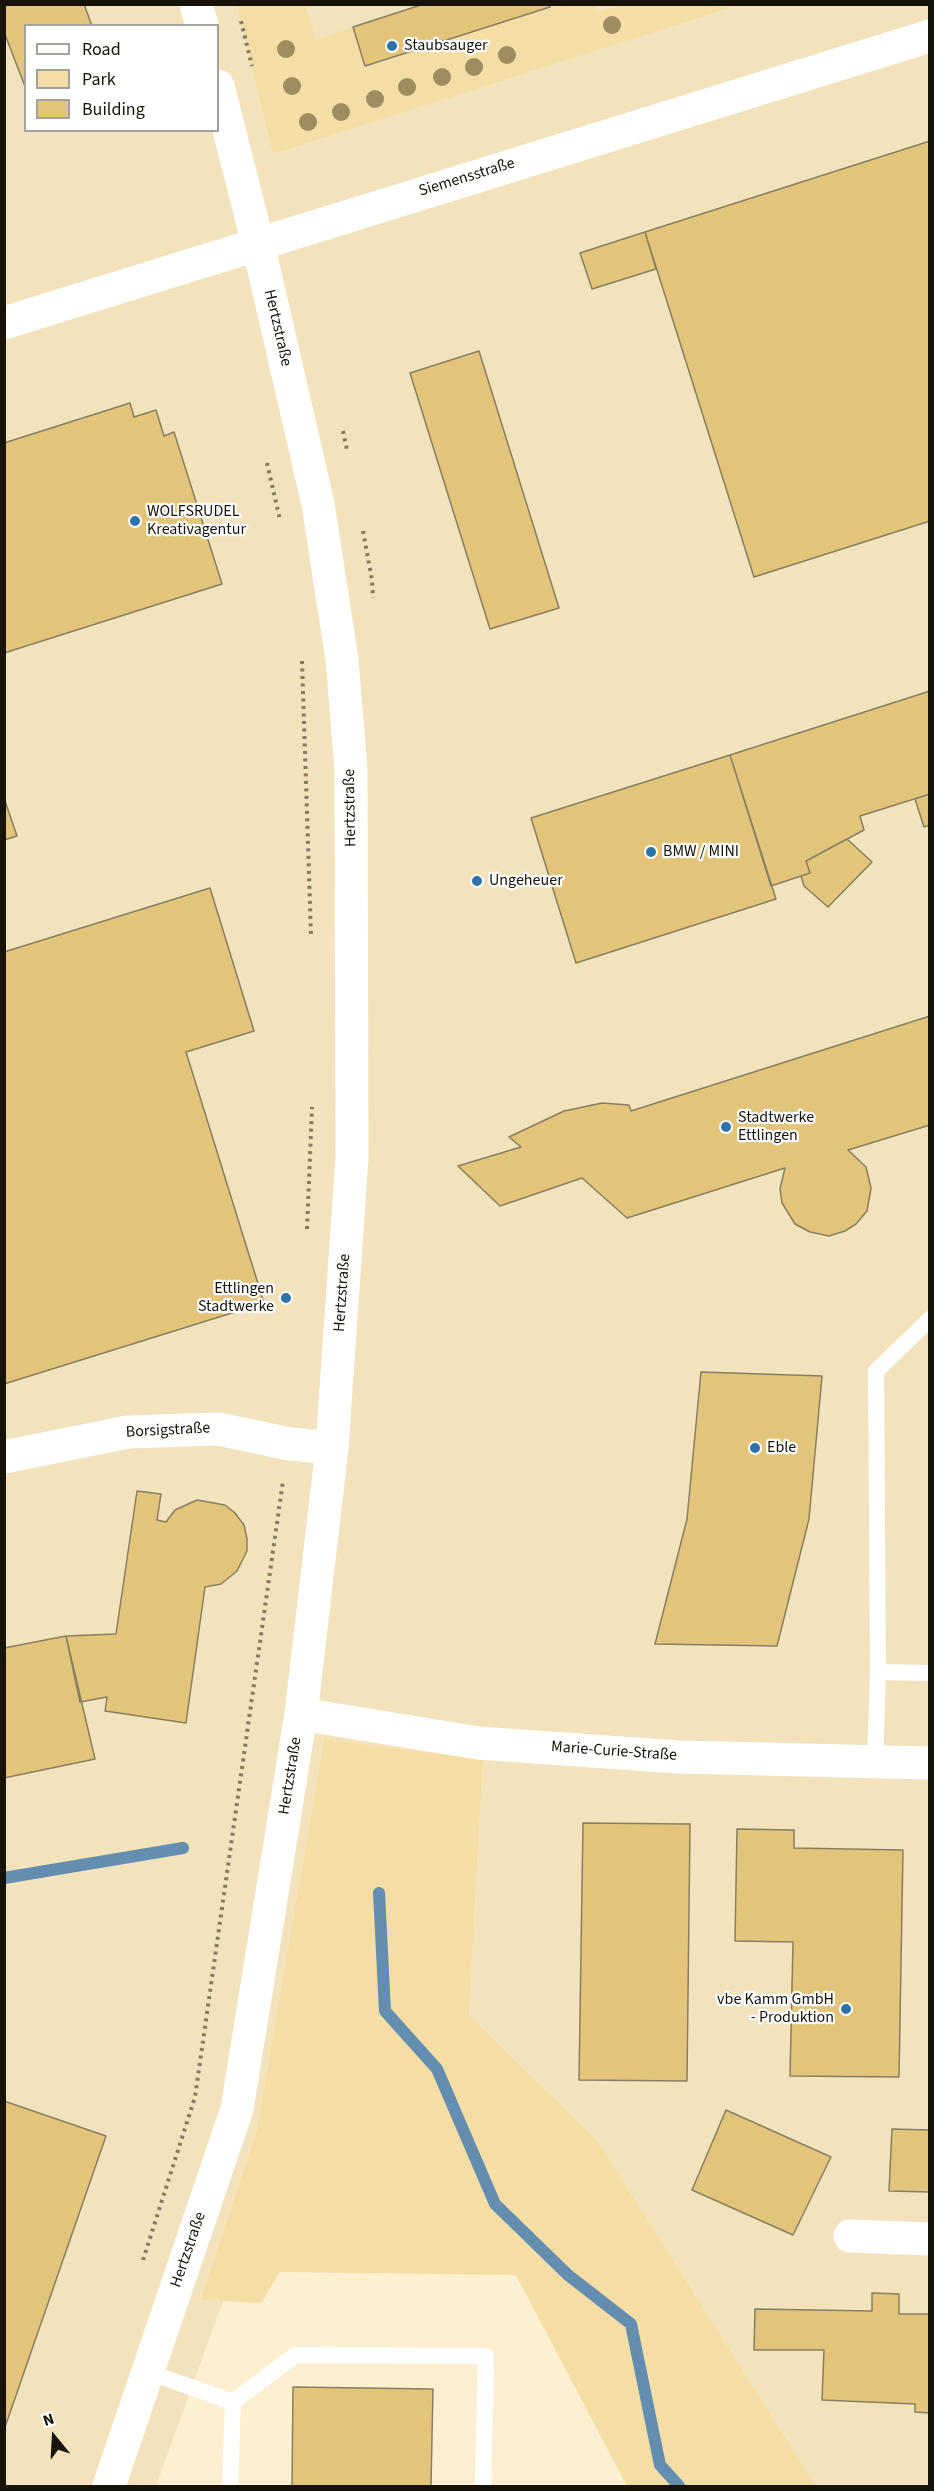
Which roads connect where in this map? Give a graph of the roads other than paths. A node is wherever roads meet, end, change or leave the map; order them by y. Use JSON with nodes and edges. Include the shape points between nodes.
{"nodes":[{"id":1,"x":196,"y":4,"type":"edge"},
{"id":2,"x":201,"y":24,"type":"edge"},
{"id":3,"x":930,"y":36,"type":"edge"},
{"id":4,"x":219,"y":90,"type":"edge"},
{"id":5,"x":258,"y":244,"type":"junction"},
{"id":6,"x":4,"y":323,"type":"edge"},
{"id":7,"x":930,"y":1319,"type":"edge"},
{"id":8,"x":332,"y":1448,"type":"junction"},
{"id":9,"x":4,"y":1457,"type":"edge"},
{"id":10,"x":878,"y":1672,"type":"junction"},
{"id":11,"x":930,"y":1673,"type":"edge"},
{"id":12,"x":301,"y":1714,"type":"junction"},
{"id":13,"x":875,"y":1762,"type":"junction"},
{"id":14,"x":930,"y":1762,"type":"edge"},
{"id":15,"x":850,"y":2236,"type":"dead end"},
{"id":16,"x":930,"y":2239,"type":"edge"},
{"id":17,"x":148,"y":2372,"type":"junction"},
{"id":18,"x":233,"y":2402,"type":"junction"},
{"id":19,"x":109,"y":2487,"type":"edge"},
{"id":20,"x":230,"y":2487,"type":"edge"},
{"id":21,"x":483,"y":2487,"type":"edge"}],
"edges":[{"from":1,"to":2,"type":"street"},
{"from":3,"to":5,"type":"street","name":"Siemensstraße"},
{"from":4,"to":5,"type":"street","name":"Hertzstraße"},
{"from":5,"to":6,"type":"street","name":"Siemensstraße"},
{"from":5,"to":8,"type":"street","name":"Hertzstraße","via":[[318,504],[342,660],[351,769],[352,1157]]},
{"from":7,"to":10,"type":"lane","via":[[876,1371]]},
{"from":8,"to":9,"type":"street","name":"Borsigstraße","via":[[218,1429],[128,1432]]},
{"from":8,"to":12,"type":"street","name":"Hertzstraße"},
{"from":10,"to":11,"type":"lane"},
{"from":10,"to":13,"type":"lane"},
{"from":12,"to":13,"type":"street","name":"Marie-Curie-Straße","via":[[478,1743],[678,1757]]},
{"from":12,"to":17,"type":"street","name":"Hertzstraße","via":[[237,2109]]},
{"from":13,"to":14,"type":"street","name":"Marie-Curie-Straße"},
{"from":15,"to":16,"type":"street"},
{"from":17,"to":18,"type":"lane"},
{"from":17,"to":19,"type":"street","name":"Hertzstraße"},
{"from":18,"to":20,"type":"lane"},
{"from":18,"to":21,"type":"lane","via":[[295,2355],[486,2356]]}]}
